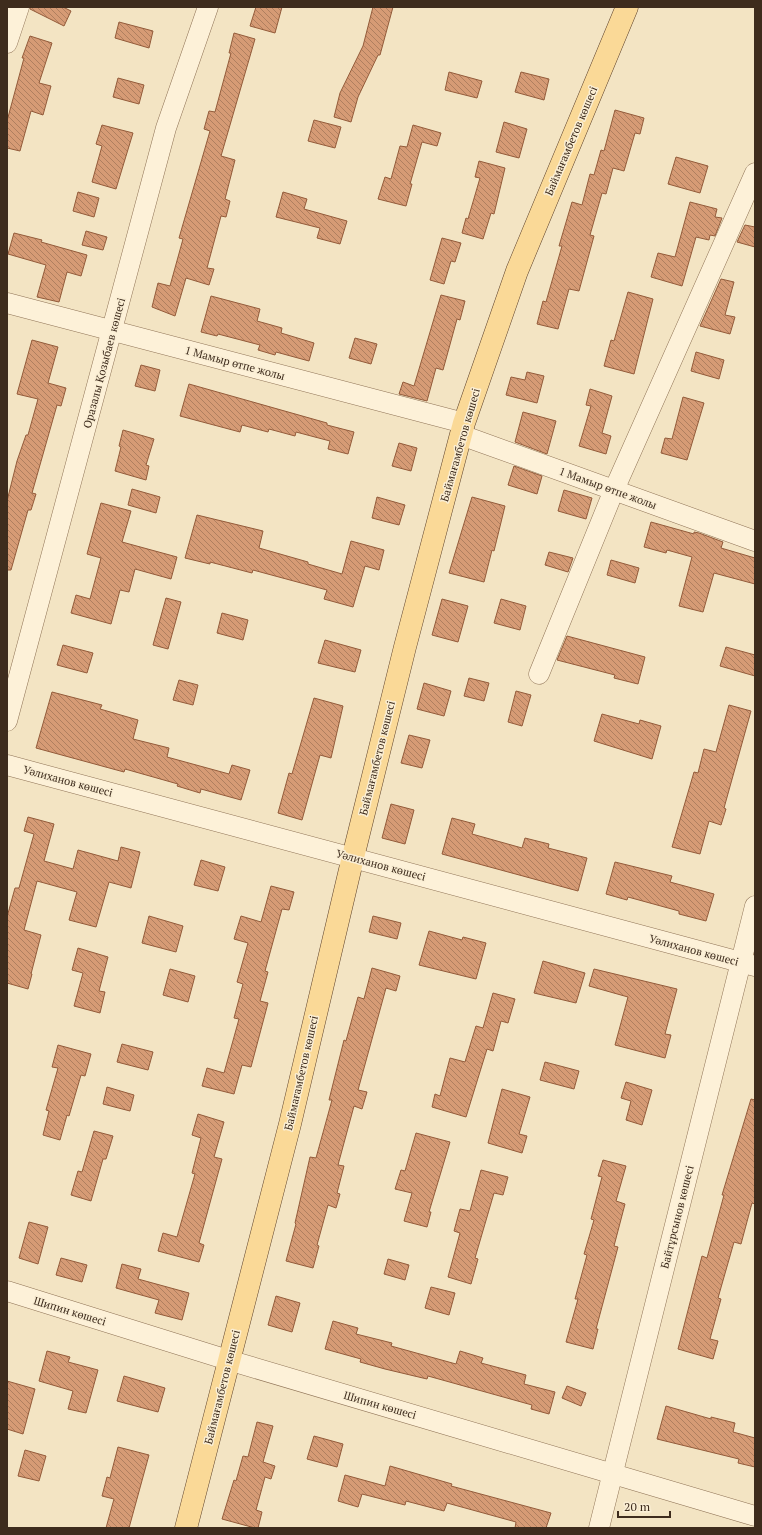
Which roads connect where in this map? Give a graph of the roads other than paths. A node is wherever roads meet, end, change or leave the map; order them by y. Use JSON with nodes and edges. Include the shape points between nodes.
{"nodes":[{"id":1,"x":19,"y":7,"type":"edge"},
{"id":2,"x":208,"y":7,"type":"edge"},
{"id":3,"x":627,"y":7,"type":"edge"},
{"id":4,"x":7,"y":43,"type":"edge"},
{"id":5,"x":755,"y":173,"type":"edge"},
{"id":6,"x":7,"y":303,"type":"edge"},
{"id":7,"x":113,"y":331,"type":"junction"},
{"id":8,"x":462,"y":429,"type":"junction"},
{"id":9,"x":614,"y":490,"type":"junction"},
{"id":10,"x":755,"y":541,"type":"edge"},
{"id":11,"x":539,"y":674,"type":"dead end"},
{"id":12,"x":7,"y":721,"type":"edge"},
{"id":13,"x":7,"y":765,"type":"edge"},
{"id":14,"x":353,"y":857,"type":"junction"},
{"id":15,"x":755,"y":906,"type":"edge"},
{"id":16,"x":748,"y":964,"type":"edge"},
{"id":17,"x":7,"y":1291,"type":"edge"},
{"id":18,"x":228,"y":1360,"type":"junction"},
{"id":19,"x":613,"y":1474,"type":"junction"},
{"id":20,"x":755,"y":1516,"type":"edge"},
{"id":21,"x":186,"y":1528,"type":"edge"},
{"id":22,"x":599,"y":1528,"type":"edge"}],
"edges":[{"from":1,"to":4,"type":"street"},
{"from":2,"to":7,"type":"street","name":"Оразалы Қозыбаев көшесі","via":[[166,128]]},
{"from":3,"to":8,"type":"main road","name":"Баймағамбетов көшесі","via":[[517,271]]},
{"from":5,"to":9,"type":"street"},
{"from":6,"to":7,"type":"street","name":"1 Мамыр өтпе жолы"},
{"from":7,"to":8,"type":"street","name":"1 Мамыр өтпе жолы"},
{"from":7,"to":12,"type":"street","name":"Оразалы Қозыбаев көшесі"},
{"from":8,"to":9,"type":"street","name":"1 Мамыр өтпе жолы"},
{"from":8,"to":14,"type":"main road","name":"Баймағамбетов көшесі"},
{"from":9,"to":10,"type":"street","name":"1 Мамыр өтпе жолы"},
{"from":9,"to":11,"type":"street"},
{"from":13,"to":14,"type":"street","name":"Уәлиханов көшесі"},
{"from":14,"to":16,"type":"street","name":"Уәлиханов көшесі"},
{"from":14,"to":18,"type":"main road","name":"Баймағамбетов көшесі","via":[[290,1124]]},
{"from":15,"to":16,"type":"street","name":"Байтұрсынов көшесі"},
{"from":16,"to":19,"type":"street","name":"Байтұрсынов көшесі"},
{"from":17,"to":18,"type":"street","name":"Шипин көшесі"},
{"from":18,"to":19,"type":"street","name":"Шипин көшесі"},
{"from":18,"to":21,"type":"main road","name":"Баймағамбетов көшесі"},
{"from":19,"to":20,"type":"street","name":"Шипин көшесі"},
{"from":19,"to":22,"type":"street","name":"Байтұрсынов көшесі"}]}
